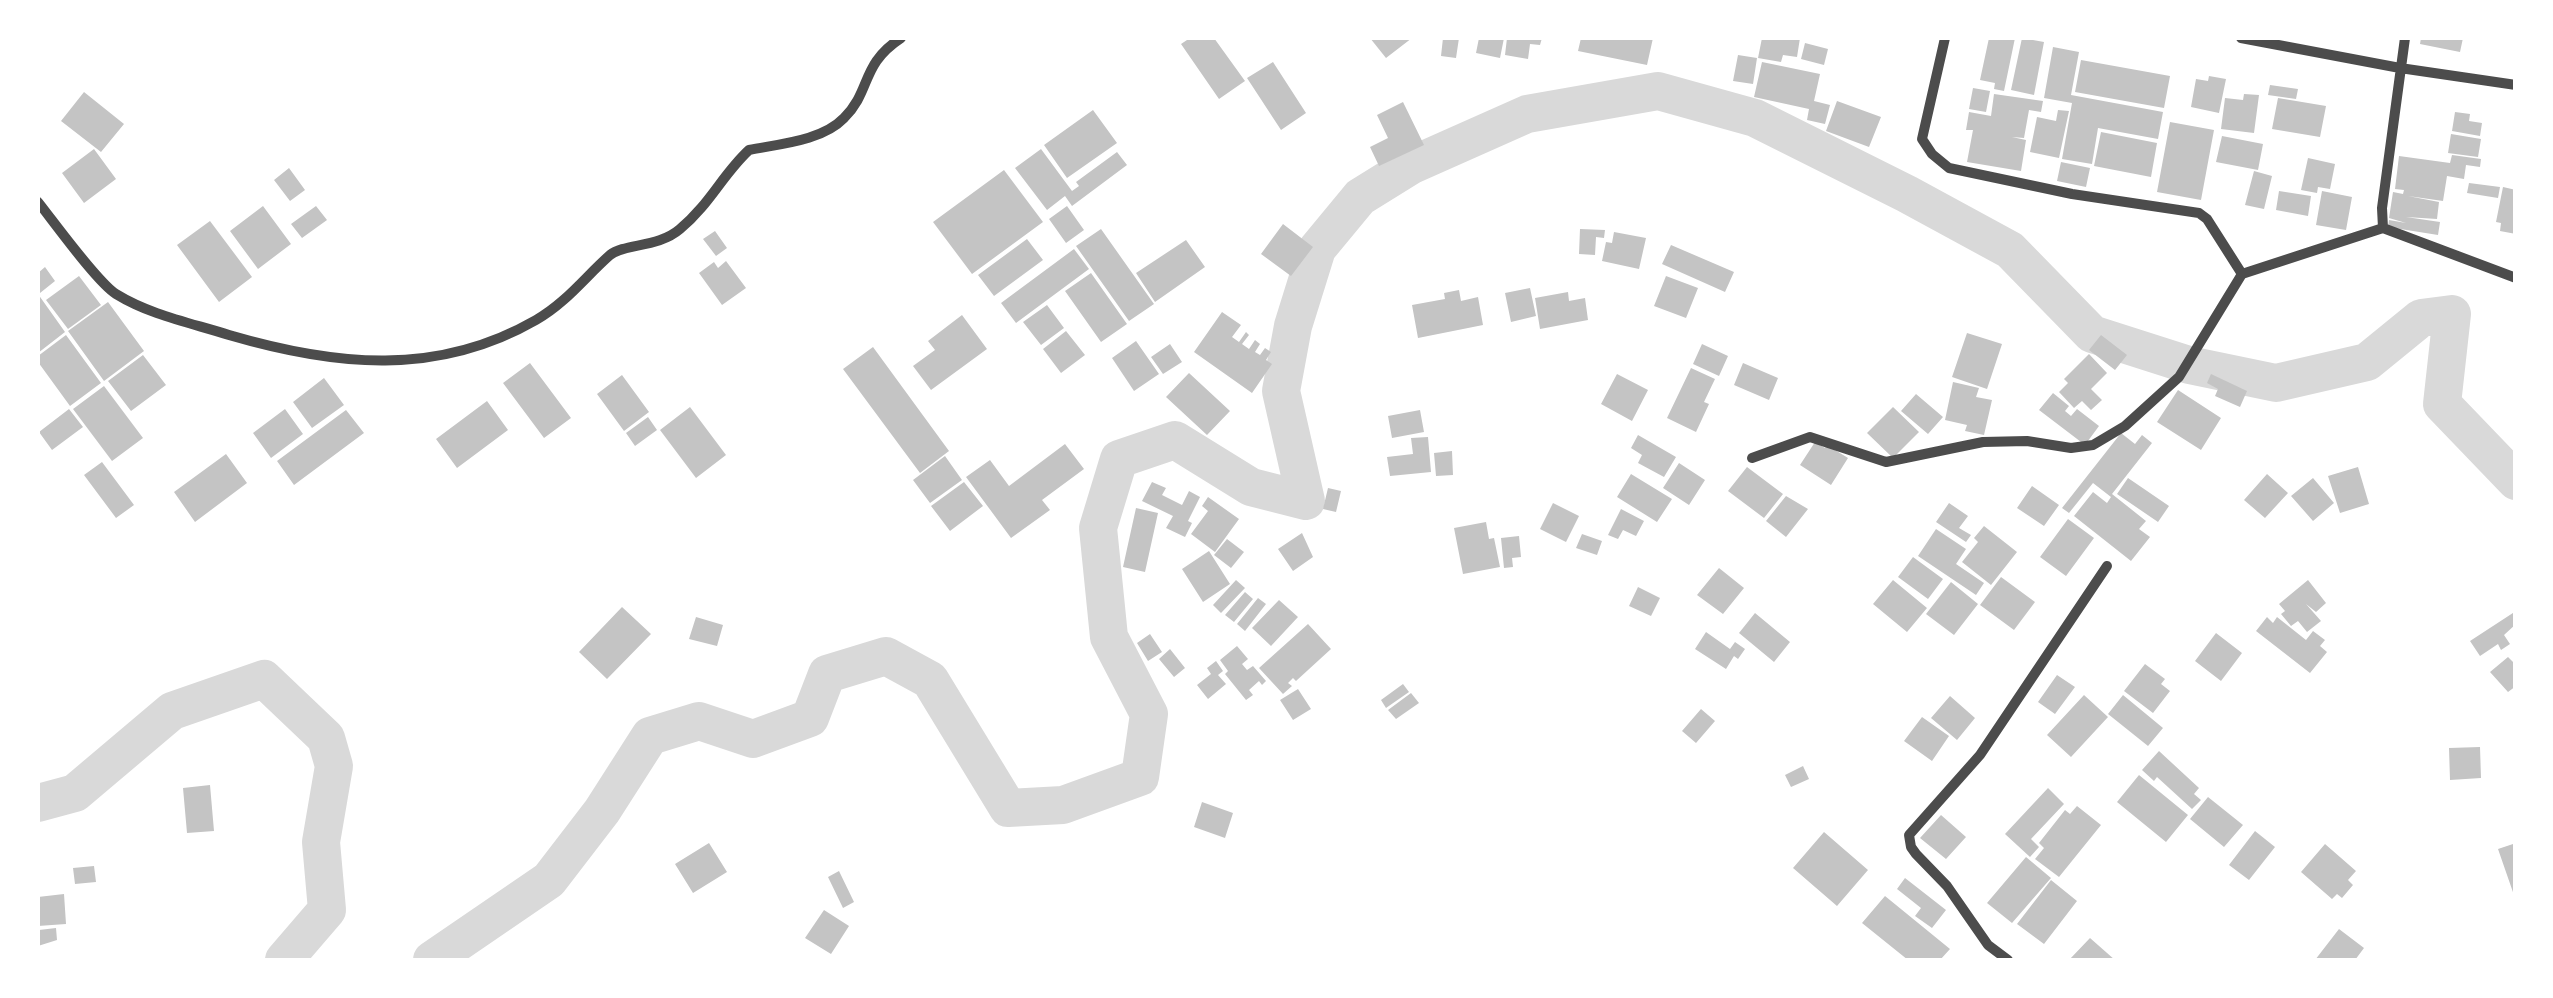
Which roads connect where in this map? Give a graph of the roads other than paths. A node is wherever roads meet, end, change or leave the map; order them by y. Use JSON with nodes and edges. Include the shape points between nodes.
{"nodes":[{"id":1,"x":902,"y":38,"type":"edge"},
{"id":2,"x":1945,"y":38,"type":"edge"},
{"id":3,"x":2241,"y":38,"type":"edge"},
{"id":4,"x":2405,"y":38,"type":"edge"},
{"id":5,"x":2400,"y":68,"type":"junction"},
{"id":6,"x":2516,"y":86,"type":"edge"},
{"id":7,"x":38,"y":202,"type":"edge"},
{"id":8,"x":2383,"y":228,"type":"junction"},
{"id":9,"x":2242,"y":274,"type":"junction"},
{"id":10,"x":2516,"y":278,"type":"edge"},
{"id":11,"x":1752,"y":458,"type":"dead end"},
{"id":12,"x":2107,"y":566,"type":"dead end"},
{"id":13,"x":2008,"y":960,"type":"edge"}],
"edges":[{"from":1,"to":7,"type":"street","via":[[871,66],[844,120],[805,139],[749,150],[676,234],[611,254],[536,320],[458,354],[385,363],[282,350],[154,312],[112,292]]},
{"from":2,"to":9,"type":"street","via":[[1922,140],[1948,168],[2199,213]]},
{"from":3,"to":5,"type":"street"},
{"from":4,"to":5,"type":"street"},
{"from":5,"to":6,"type":"street"},
{"from":5,"to":8,"type":"street"},
{"from":8,"to":9,"type":"street"},
{"from":8,"to":10,"type":"street"},
{"from":9,"to":11,"type":"street","via":[[2179,377],[2093,445],[1984,442],[1886,462],[1810,437]]},
{"from":12,"to":13,"type":"street","via":[[1980,756],[1909,835],[1910,847],[1988,945]]}]}
